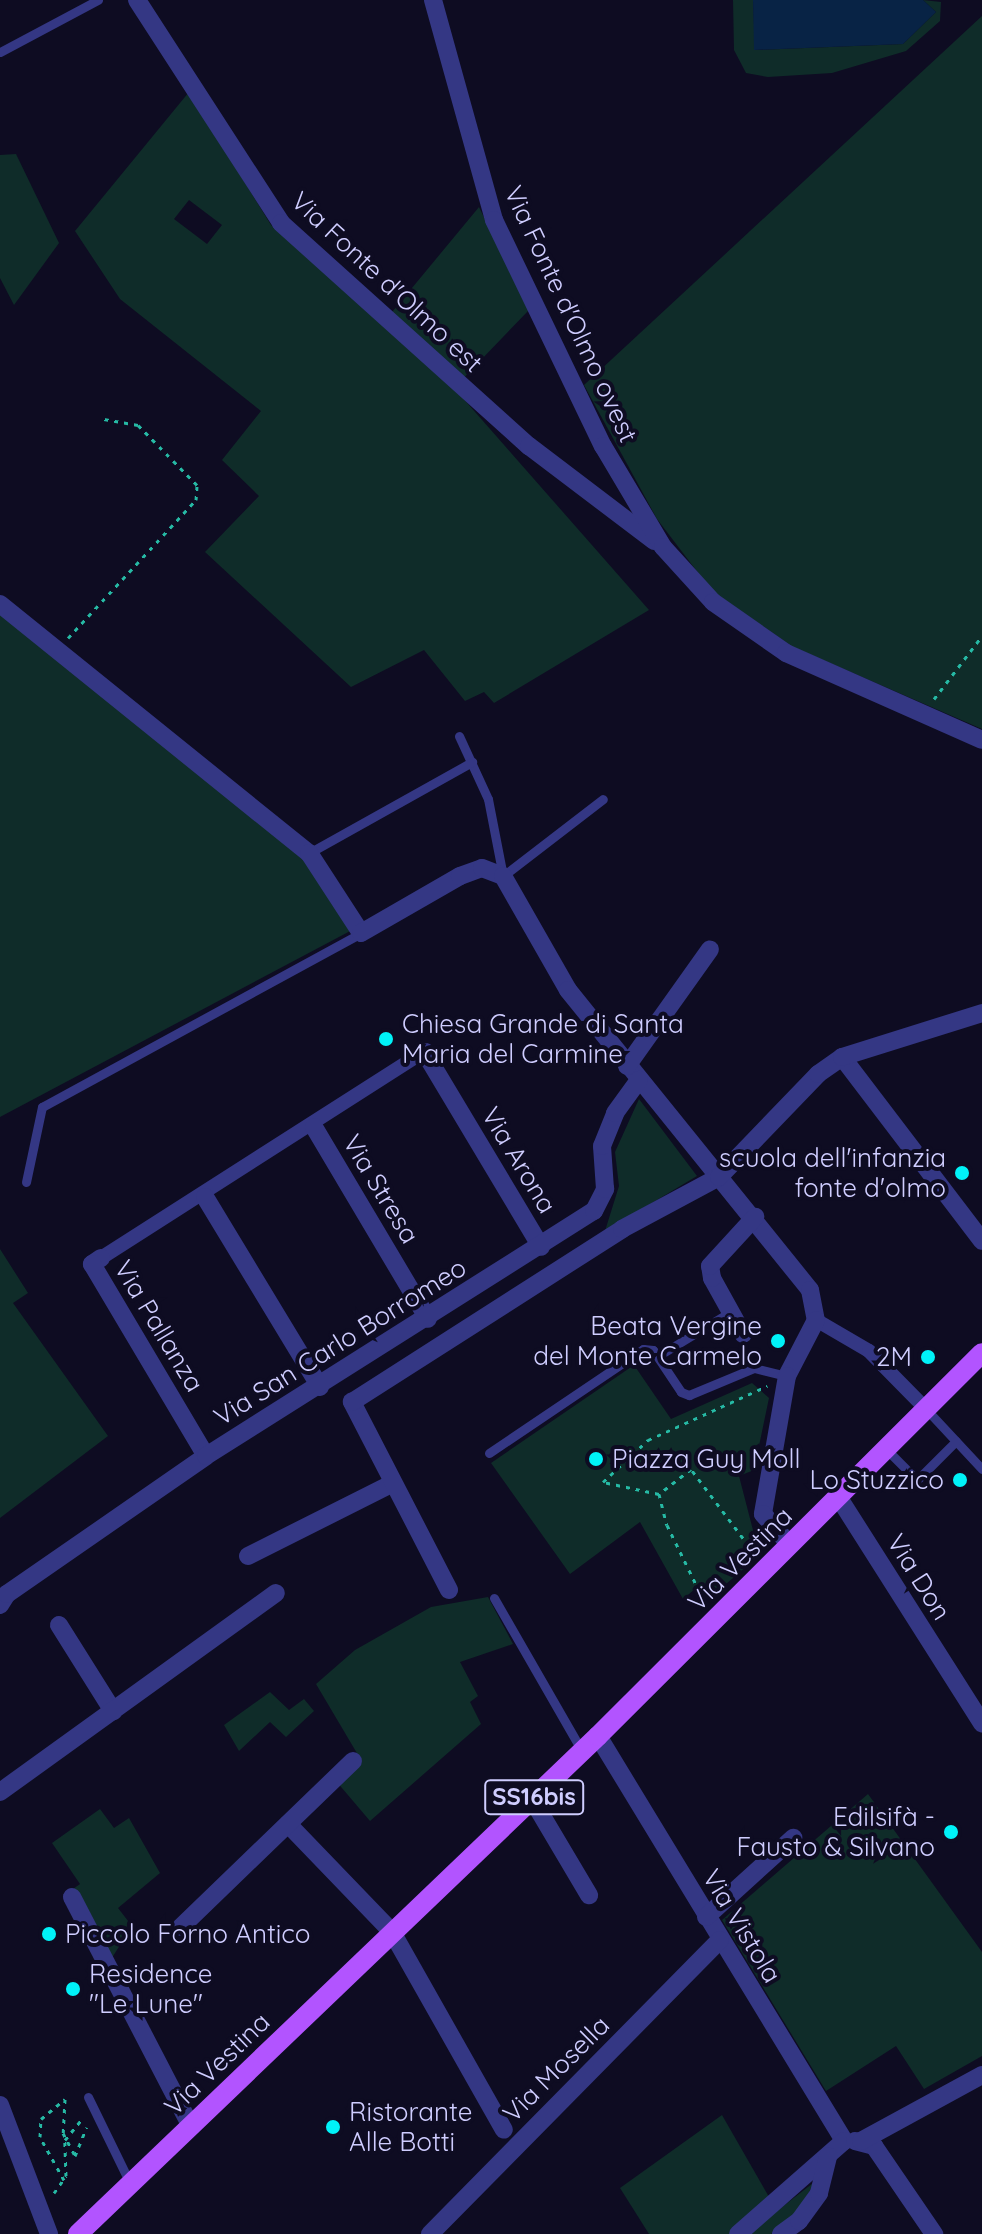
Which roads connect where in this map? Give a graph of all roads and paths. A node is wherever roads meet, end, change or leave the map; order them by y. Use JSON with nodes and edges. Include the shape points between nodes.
{"nodes":[{"id":1,"x":98,"y":0,"type":"edge"},
{"id":2,"x":137,"y":0,"type":"edge"},
{"id":3,"x":433,"y":0,"type":"edge"},
{"id":4,"x":0,"y":52,"type":"edge"},
{"id":5,"x":100,"y":418,"type":"dead end"},
{"id":6,"x":663,"y":547,"type":"junction"},
{"id":7,"x":0,"y":604,"type":"edge"},
{"id":8,"x":982,"y":636,"type":"edge"},
{"id":9,"x":57,"y":650,"type":"junction"},
{"id":10,"x":928,"y":713,"type":"junction"},
{"id":11,"x":459,"y":736,"type":"dead end"},
{"id":12,"x":982,"y":740,"type":"edge"},
{"id":13,"x":472,"y":762,"type":"junction"},
{"id":14,"x":603,"y":799,"type":"dead end"},
{"id":15,"x":309,"y":853,"type":"junction"},
{"id":16,"x":503,"y":876,"type":"junction"},
{"id":17,"x":361,"y":933,"type":"junction"},
{"id":18,"x":710,"y":949,"type":"dead end"},
{"id":19,"x":982,"y":1013,"type":"edge"},
{"id":20,"x":427,"y":1054,"type":"joint"},
{"id":21,"x":842,"y":1057,"type":"junction"},
{"id":22,"x":633,"y":1073,"type":"junction"},
{"id":23,"x":312,"y":1125,"type":"junction"},
{"id":24,"x":719,"y":1177,"type":"junction"},
{"id":25,"x":26,"y":1182,"type":"dead end"},
{"id":26,"x":203,"y":1195,"type":"junction"},
{"id":27,"x":755,"y":1217,"type":"junction"},
{"id":28,"x":982,"y":1241,"type":"edge"},
{"id":29,"x":541,"y":1247,"type":"junction"},
{"id":30,"x":96,"y":1261,"type":"joint"},
{"id":31,"x":730,"y":1312,"type":"junction"},
{"id":32,"x":428,"y":1319,"type":"junction"},
{"id":33,"x":816,"y":1320,"type":"junction"},
{"id":34,"x":743,"y":1334,"type":"dead end"},
{"id":35,"x":982,"y":1353,"type":"edge"},
{"id":36,"x":658,"y":1356,"type":"junction"},
{"id":37,"x":785,"y":1376,"type":"junction"},
{"id":38,"x":320,"y":1387,"type":"junction"},
{"id":39,"x":926,"y":1409,"type":"junction"},
{"id":40,"x":956,"y":1441,"type":"junction"},
{"id":41,"x":886,"y":1449,"type":"junction"},
{"id":42,"x":489,"y":1453,"type":"dead end"},
{"id":43,"x":206,"y":1456,"type":"junction"},
{"id":44,"x":982,"y":1469,"type":"edge"},
{"id":45,"x":393,"y":1483,"type":"junction"},
{"id":46,"x":659,"y":1494,"type":"junction"},
{"id":47,"x":839,"y":1498,"type":"junction"},
{"id":48,"x":790,"y":1545,"type":"junction"},
{"id":49,"x":248,"y":1556,"type":"dead end"},
{"id":50,"x":766,"y":1570,"type":"junction"},
{"id":51,"x":449,"y":1590,"type":"dead end"},
{"id":52,"x":276,"y":1593,"type":"dead end"},
{"id":53,"x":494,"y":1598,"type":"dead end"},
{"id":54,"x":0,"y":1605,"type":"edge"},
{"id":55,"x":707,"y":1611,"type":"dead end"},
{"id":56,"x":59,"y":1625,"type":"dead end"},
{"id":57,"x":113,"y":1711,"type":"junction"},
{"id":58,"x":982,"y":1723,"type":"edge"},
{"id":59,"x":598,"y":1736,"type":"junction"},
{"id":60,"x":582,"y":1751,"type":"junction"},
{"id":61,"x":353,"y":1761,"type":"dead end"},
{"id":62,"x":3,"y":1782,"type":"edge"},
{"id":63,"x":532,"y":1799,"type":"junction"},
{"id":64,"x":288,"y":1824,"type":"junction"},
{"id":65,"x":793,"y":1838,"type":"dead end"},
{"id":66,"x":589,"y":1895,"type":"dead end"},
{"id":67,"x":72,"y":1897,"type":"dead end"},
{"id":68,"x":706,"y":1917,"type":"junction"},
{"id":69,"x":181,"y":1927,"type":"dead end"},
{"id":70,"x":392,"y":1932,"type":"junction"},
{"id":71,"x":720,"y":1940,"type":"junction"},
{"id":72,"x":982,"y":2075,"type":"edge"},
{"id":73,"x":88,"y":2097,"type":"dead end"},
{"id":74,"x":0,"y":2105,"type":"edge"},
{"id":75,"x":190,"y":2125,"type":"junction"},
{"id":76,"x":504,"y":2130,"type":"dead end"},
{"id":77,"x":65,"y":2140,"type":"junction"},
{"id":78,"x":853,"y":2141,"type":"junction"},
{"id":79,"x":828,"y":2156,"type":"junction"},
{"id":80,"x":64,"y":2180,"type":"junction"},
{"id":81,"x":130,"y":2183,"type":"junction"},
{"id":82,"x":50,"y":2201,"type":"dead end"},
{"id":83,"x":49,"y":2234,"type":"edge"},
{"id":84,"x":78,"y":2234,"type":"edge"},
{"id":85,"x":430,"y":2234,"type":"edge"},
{"id":86,"x":738,"y":2234,"type":"edge"},
{"id":87,"x":781,"y":2234,"type":"edge"},
{"id":88,"x":934,"y":2234,"type":"edge"}],
"edges":[{"from":1,"to":4,"type":"lane"},
{"from":2,"to":6,"type":"street","name":"Via Fonte d'Olmo est","via":[[281,223],[529,446]]},
{"from":3,"to":6,"type":"street","name":"Via Fonte d'Olmo ovest","via":[[494,220],[594,430]]},
{"from":5,"to":9,"type":"path","via":[[138,425],[197,485],[196,500]]},
{"from":6,"to":10,"type":"street","via":[[706,596],[774,645]]},
{"from":7,"to":9,"type":"street"},
{"from":8,"to":10,"type":"path","via":[[946,680]]},
{"from":9,"to":15,"type":"street"},
{"from":10,"to":12,"type":"street"},
{"from":11,"to":13,"type":"lane"},
{"from":13,"to":15,"type":"lane"},
{"from":13,"to":16,"type":"lane","via":[[488,799]]},
{"from":14,"to":16,"type":"lane"},
{"from":15,"to":17,"type":"street"},
{"from":16,"to":17,"type":"street","via":[[482,868],[460,876]]},
{"from":16,"to":22,"type":"street","via":[[568,990]]},
{"from":17,"to":25,"type":"lane","via":[[42,1107]]},
{"from":18,"to":22,"type":"street","name":"Via San Carlo Borromeo"},
{"from":19,"to":21,"type":"street"},
{"from":20,"to":23,"type":"street"},
{"from":20,"to":29,"type":"street","name":"Via Arona"},
{"from":21,"to":24,"type":"street","via":[[818,1074]]},
{"from":21,"to":28,"type":"street"},
{"from":22,"to":24,"type":"street"},
{"from":22,"to":29,"type":"street","name":"Via San Carlo Borromeo","via":[[602,1146],[605,1189],[594,1211]]},
{"from":23,"to":26,"type":"street"},
{"from":23,"to":32,"type":"street","name":"Via Stresa"},
{"from":24,"to":27,"type":"street"},
{"from":24,"to":45,"type":"street","via":[[622,1229],[352,1402]]},
{"from":26,"to":30,"type":"street"},
{"from":26,"to":38,"type":"street"},
{"from":27,"to":31,"type":"street","via":[[710,1266]]},
{"from":27,"to":33,"type":"street","via":[[810,1290]]},
{"from":29,"to":32,"type":"street","name":"Via San Carlo Borromeo"},
{"from":30,"to":43,"type":"street","name":"Via Pallanza"},
{"from":31,"to":34,"type":"street"},
{"from":31,"to":36,"type":"lane"},
{"from":32,"to":38,"type":"street","name":"Via San Carlo Borromeo"},
{"from":33,"to":37,"type":"street"},
{"from":33,"to":39,"type":"street","via":[[869,1351]]},
{"from":35,"to":39,"type":"main road","name":"Via Vestina","number":"SS16bis"},
{"from":36,"to":37,"type":"lane","via":[[681,1392],[689,1395],[754,1368]]},
{"from":36,"to":42,"type":"lane","via":[[643,1349]]},
{"from":37,"to":46,"type":"path","via":[[648,1440],[603,1482]]},
{"from":37,"to":48,"type":"street","via":[[763,1514]]},
{"from":38,"to":43,"type":"street","name":"Via San Carlo Borromeo"},
{"from":39,"to":40,"type":"lane"},
{"from":39,"to":41,"type":"main road","name":"Via Vestina","number":"SS16bis"},
{"from":40,"to":41,"type":"lane","via":[[917,1480]]},
{"from":40,"to":44,"type":"lane"},
{"from":41,"to":47,"type":"main road","name":"Via Vestina","number":"SS16bis"},
{"from":43,"to":54,"type":"street","name":"Via San Carlo Borromeo","via":[[7,1594]]},
{"from":45,"to":49,"type":"street"},
{"from":45,"to":51,"type":"street"},
{"from":46,"to":50,"type":"path","via":[[691,1469]]},
{"from":46,"to":55,"type":"path","via":[[667,1525]]},
{"from":47,"to":48,"type":"main road","name":"Via Vestina","number":"SS16bis"},
{"from":47,"to":58,"type":"street","name":"Via Don"},
{"from":48,"to":50,"type":"main road","name":"Via Vestina","number":"SS16bis"},
{"from":50,"to":59,"type":"main road","name":"Via Vestina","number":"SS16bis"},
{"from":52,"to":57,"type":"street"},
{"from":53,"to":60,"type":"lane"},
{"from":56,"to":57,"type":"street"},
{"from":57,"to":62,"type":"street"},
{"from":59,"to":60,"type":"main road","name":"Via Vestina","number":"SS16bis"},
{"from":59,"to":68,"type":"street","name":"Via Vistola"},
{"from":60,"to":63,"type":"main road","name":"Via Vestina","number":"SS16bis"},
{"from":61,"to":64,"type":"street"},
{"from":63,"to":66,"type":"street"},
{"from":63,"to":70,"type":"main road","name":"Via Vestina","number":"SS16bis"},
{"from":64,"to":69,"type":"street"},
{"from":64,"to":70,"type":"street"},
{"from":65,"to":68,"type":"street"},
{"from":67,"to":75,"type":"street"},
{"from":68,"to":71,"type":"street","name":"Via Vistola"},
{"from":70,"to":75,"type":"main road","name":"Via Vestina","number":"SS16bis"},
{"from":70,"to":76,"type":"street"},
{"from":71,"to":78,"type":"street","name":"Via Vistola"},
{"from":71,"to":85,"type":"street","name":"Via Mosella"},
{"from":72,"to":78,"type":"street"},
{"from":73,"to":81,"type":"lane"},
{"from":74,"to":83,"type":"street"},
{"from":75,"to":81,"type":"main road","name":"Via Vestina","number":"SS16bis"},
{"from":77,"to":77,"type":"path","via":[[76,2123],[87,2115],[87,2137],[75,2156]]},
{"from":77,"to":80,"type":"path"},
{"from":77,"to":80,"type":"path","via":[[65,2099],[41,2119],[40,2129],[45,2150]]},
{"from":78,"to":79,"type":"street"},
{"from":78,"to":88,"type":"street","name":"Via Vistola","via":[[874,2146]]},
{"from":79,"to":86,"type":"street"},
{"from":79,"to":87,"type":"street","via":[[819,2193],[799,2221]]},
{"from":80,"to":82,"type":"path"},
{"from":81,"to":84,"type":"main road","name":"Via Vestina","number":"SS16bis"}]}
